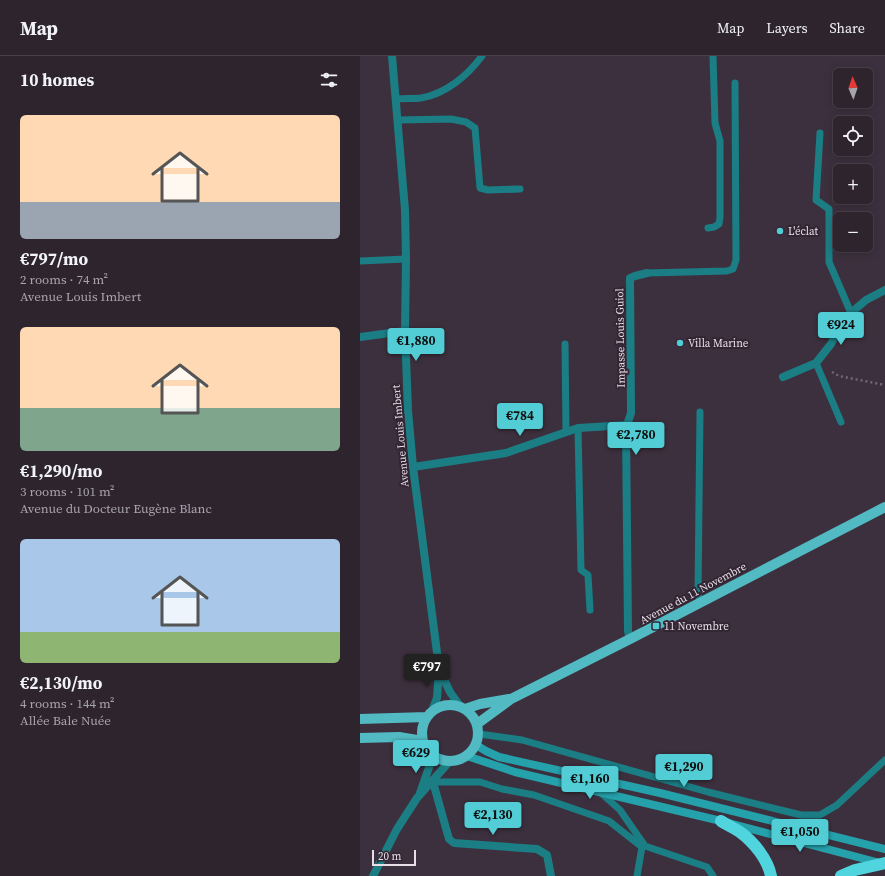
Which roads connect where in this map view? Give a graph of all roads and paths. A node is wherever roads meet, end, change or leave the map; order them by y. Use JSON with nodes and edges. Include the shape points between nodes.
{"nodes":[{"id":1,"x":392,"y":56,"type":"edge"},
{"id":2,"x":482,"y":56,"type":"edge"},
{"id":3,"x":713,"y":56,"type":"edge"},
{"id":4,"x":735,"y":83,"type":"dead end"},
{"id":5,"x":396,"y":99,"type":"junction"},
{"id":6,"x":398,"y":120,"type":"junction"},
{"id":7,"x":820,"y":133,"type":"dead end"},
{"id":8,"x":520,"y":189,"type":"dead end"},
{"id":9,"x":708,"y":228,"type":"dead end"},
{"id":10,"x":406,"y":259,"type":"junction"},
{"id":11,"x":360,"y":262,"type":"edge"},
{"id":12,"x":647,"y":273,"type":"joint"},
{"id":13,"x":885,"y":290,"type":"edge"},
{"id":14,"x":851,"y":313,"type":"junction"},
{"id":15,"x":405,"y":331,"type":"junction"},
{"id":16,"x":360,"y":337,"type":"edge"},
{"id":17,"x":564,"y":344,"type":"dead end"},
{"id":18,"x":816,"y":363,"type":"junction"},
{"id":19,"x":783,"y":377,"type":"dead end"},
{"id":20,"x":885,"y":385,"type":"edge"},
{"id":21,"x":700,"y":412,"type":"dead end"},
{"id":22,"x":841,"y":422,"type":"dead end"},
{"id":23,"x":627,"y":424,"type":"junction"},
{"id":24,"x":578,"y":428,"type":"junction"},
{"id":25,"x":566,"y":432,"type":"junction"},
{"id":26,"x":413,"y":467,"type":"junction"},
{"id":27,"x":885,"y":507,"type":"edge"},
{"id":28,"x":701,"y":602,"type":"junction"},
{"id":29,"x":590,"y":610,"type":"dead end"},
{"id":30,"x":630,"y":639,"type":"junction"},
{"id":31,"x":439,"y":668,"type":"junction"},
{"id":32,"x":511,"y":699,"type":"junction"},
{"id":33,"x":462,"y":707,"type":"junction"},
{"id":34,"x":429,"y":714,"type":"junction"},
{"id":35,"x":360,"y":719,"type":"edge"},
{"id":36,"x":477,"y":724,"type":"junction"},
{"id":37,"x":479,"y":734,"type":"junction"},
{"id":38,"x":360,"y":738,"type":"edge"},
{"id":39,"x":423,"y":741,"type":"junction"},
{"id":40,"x":476,"y":745,"type":"junction"},
{"id":41,"x":434,"y":756,"type":"junction"},
{"id":42,"x":467,"y":756,"type":"junction"},
{"id":43,"x":885,"y":760,"type":"edge"},
{"id":44,"x":449,"y":762,"type":"junction"},
{"id":45,"x":433,"y":782,"type":"junction"},
{"id":46,"x":601,"y":793,"type":"junction"},
{"id":47,"x":417,"y":798,"type":"junction"},
{"id":48,"x":721,"y":821,"type":"junction"},
{"id":49,"x":643,"y":847,"type":"junction"},
{"id":50,"x":885,"y":850,"type":"edge"},
{"id":51,"x":884,"y":864,"type":"edge"},
{"id":52,"x":373,"y":876,"type":"edge"},
{"id":53,"x":551,"y":876,"type":"edge"},
{"id":54,"x":637,"y":876,"type":"edge"},
{"id":55,"x":713,"y":876,"type":"edge"},
{"id":56,"x":771,"y":876,"type":"edge"},
{"id":57,"x":841,"y":876,"type":"edge"}],
"edges":[{"from":1,"to":5,"type":"street","name":"Avenue Louis Imbert"},
{"from":2,"to":5,"type":"lane","via":[[472,69],[444,90],[422,98]]},
{"from":3,"to":9,"type":"lane","via":[[715,123],[720,141],[720,218],[719,224]]},
{"from":4,"to":12,"type":"lane","name":"Impasse Louis Guiol","via":[[736,260],[733,269]]},
{"from":5,"to":6,"type":"street","name":"Avenue Louis Imbert"},
{"from":6,"to":8,"type":"lane","via":[[451,119],[466,122],[475,128],[480,188]]},
{"from":6,"to":10,"type":"street","name":"Avenue Louis Imbert"},
{"from":7,"to":14,"type":"lane","via":[[816,200],[829,209],[829,262]]},
{"from":10,"to":11,"type":"lane"},
{"from":10,"to":15,"type":"street","name":"Avenue Louis Imbert"},
{"from":12,"to":23,"type":"street","name":"Impasse Louis Guiol","via":[[630,278],[632,405]]},
{"from":13,"to":14,"type":"street","via":[[866,300]]},
{"from":14,"to":18,"type":"street","via":[[844,319],[831,344]]},
{"from":15,"to":16,"type":"street"},
{"from":15,"to":26,"type":"street","name":"Avenue Louis Imbert"},
{"from":17,"to":25,"type":"lane"},
{"from":18,"to":19,"type":"street"},
{"from":18,"to":20,"type":"path","via":[[839,376]]},
{"from":18,"to":22,"type":"lane"},
{"from":21,"to":28,"type":"lane","via":[[698,595]]},
{"from":23,"to":24,"type":"street"},
{"from":23,"to":30,"type":"street","name":"Impasse Louis Guiol","via":[[626,570]]},
{"from":24,"to":25,"type":"street"},
{"from":24,"to":29,"type":"lane","via":[[581,570],[588,575]]},
{"from":25,"to":26,"type":"street","via":[[506,453]]},
{"from":26,"to":31,"type":"street","name":"Avenue Louis Imbert"},
{"from":27,"to":28,"type":"main road","name":"Avenue du 11 Novembre"},
{"from":28,"to":30,"type":"main road","name":"Avenue du 11 Novembre"},
{"from":30,"to":32,"type":"main road","name":"Avenue du 11 Novembre"},
{"from":31,"to":33,"type":"street","name":"Avenue Louis Imbert","via":[[450,692]]},
{"from":31,"to":34,"type":"street","name":"Avenue Louis Imbert","via":[[437,698]]},
{"from":32,"to":33,"type":"main road","name":"Avenue du 11 Novembre"},
{"from":32,"to":36,"type":"main road","name":"Avenue du 11 Novembre"},
{"from":33,"to":34,"type":"main road","via":[[445,705]]},
{"from":33,"to":36,"type":"main road","via":[[472,715]]},
{"from":34,"to":35,"type":"main road"},
{"from":34,"to":39,"type":"main road","via":[[423,724]]},
{"from":36,"to":37,"type":"main road"},
{"from":37,"to":40,"type":"main road"},
{"from":37,"to":43,"type":"lane","via":[[522,740],[801,815],[820,815],[837,805]]},
{"from":38,"to":39,"type":"main road","via":[[399,737]]},
{"from":39,"to":41,"type":"main road"},
{"from":40,"to":42,"type":"main road"},
{"from":40,"to":50,"type":"main road","via":[[499,757],[660,792]]},
{"from":41,"to":44,"type":"main road"},
{"from":41,"to":47,"type":"street"},
{"from":42,"to":44,"type":"main road"},
{"from":42,"to":46,"type":"main road","via":[[515,772]]},
{"from":44,"to":45,"type":"street"},
{"from":45,"to":47,"type":"street"},
{"from":45,"to":49,"type":"lane","via":[[480,782],[534,795],[608,821]]},
{"from":45,"to":53,"type":"street","via":[[449,839],[454,843],[537,849],[547,856]]},
{"from":46,"to":48,"type":"main road"},
{"from":46,"to":49,"type":"lane","via":[[620,810]]},
{"from":47,"to":52,"type":"street","via":[[397,829]]},
{"from":48,"to":51,"type":"main road"},
{"from":48,"to":56,"type":"highway","via":[[751,842],[765,861]]},
{"from":49,"to":54,"type":"lane"},
{"from":49,"to":55,"type":"lane","via":[[707,868]]},
{"from":51,"to":57,"type":"highway","via":[[855,870]]}]}
